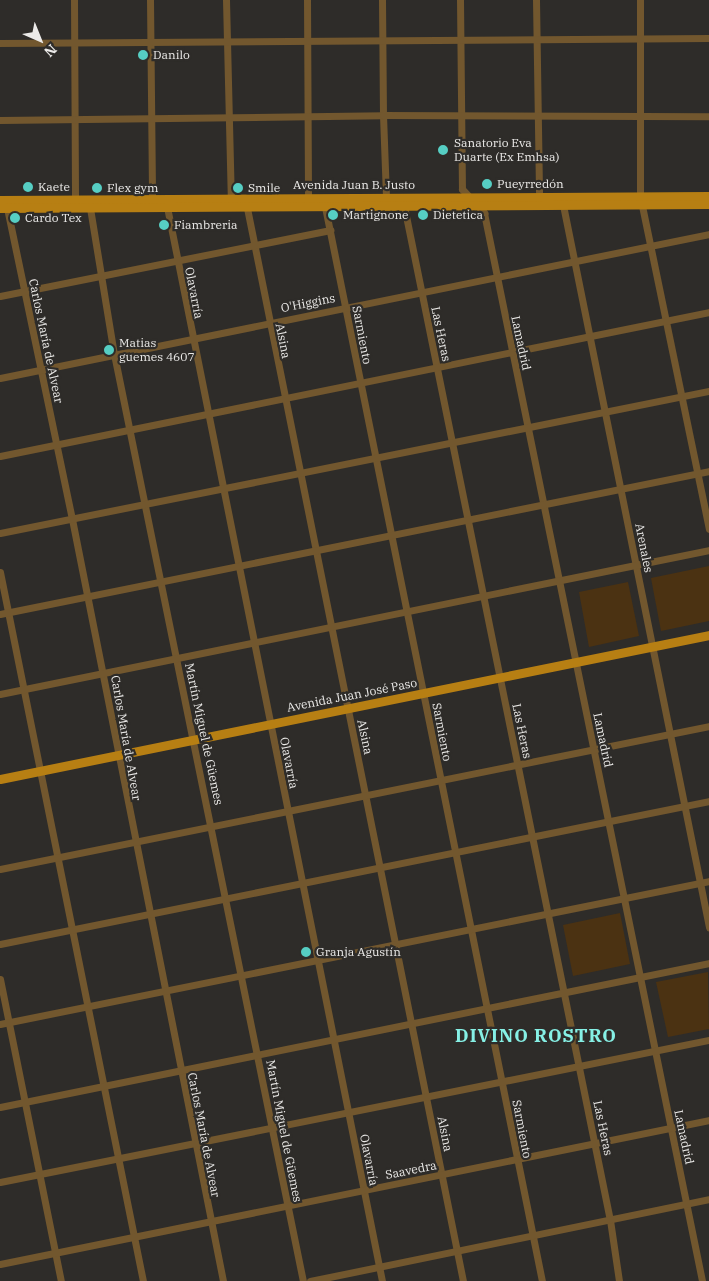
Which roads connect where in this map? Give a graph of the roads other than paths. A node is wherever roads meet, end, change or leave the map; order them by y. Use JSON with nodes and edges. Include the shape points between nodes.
{"nodes":[{"id":1,"x":74,"y":0,"type":"edge"},
{"id":2,"x":150,"y":0,"type":"edge"},
{"id":3,"x":226,"y":0,"type":"edge"},
{"id":4,"x":307,"y":0,"type":"edge"},
{"id":5,"x":382,"y":0,"type":"edge"},
{"id":6,"x":460,"y":0,"type":"edge"},
{"id":7,"x":536,"y":0,"type":"edge"},
{"id":8,"x":640,"y":0,"type":"edge"},
{"id":9,"x":709,"y":38,"type":"edge"},
{"id":10,"x":537,"y":39,"type":"junction"},
{"id":11,"x":640,"y":39,"type":"junction"},
{"id":12,"x":382,"y":40,"type":"junction"},
{"id":13,"x":460,"y":40,"type":"junction"},
{"id":14,"x":307,"y":41,"type":"junction"},
{"id":15,"x":150,"y":42,"type":"junction"},
{"id":16,"x":226,"y":42,"type":"junction"},
{"id":17,"x":0,"y":43,"type":"edge"},
{"id":18,"x":74,"y":43,"type":"junction"},
{"id":19,"x":383,"y":115,"type":"junction"},
{"id":20,"x":461,"y":115,"type":"junction"},
{"id":21,"x":709,"y":116,"type":"edge"},
{"id":22,"x":538,"y":117,"type":"junction"},
{"id":23,"x":640,"y":117,"type":"junction"},
{"id":24,"x":308,"y":118,"type":"junction"},
{"id":25,"x":74,"y":119,"type":"junction"},
{"id":26,"x":151,"y":119,"type":"junction"},
{"id":27,"x":226,"y":119,"type":"junction"},
{"id":28,"x":0,"y":120,"type":"edge"},
{"id":29,"x":539,"y":192,"type":"junction"},
{"id":30,"x":709,"y":196,"type":"edge"},
{"id":31,"x":469,"y":197,"type":"junction"},
{"id":32,"x":308,"y":198,"type":"junction"},
{"id":33,"x":386,"y":198,"type":"junction"},
{"id":34,"x":75,"y":199,"type":"junction"},
{"id":35,"x":152,"y":199,"type":"junction"},
{"id":36,"x":641,"y":200,"type":"junction"},
{"id":37,"x":231,"y":203,"type":"junction"},
{"id":38,"x":246,"y":203,"type":"junction"},
{"id":39,"x":709,"y":204,"type":"edge"},
{"id":40,"x":2,"y":205,"type":"edge"},
{"id":41,"x":562,"y":205,"type":"junction"},
{"id":42,"x":325,"y":206,"type":"junction"},
{"id":43,"x":404,"y":206,"type":"junction"},
{"id":44,"x":477,"y":206,"type":"junction"},
{"id":45,"x":90,"y":208,"type":"junction"},
{"id":46,"x":167,"y":208,"type":"junction"},
{"id":47,"x":330,"y":230,"type":"junction"},
{"id":48,"x":709,"y":234,"type":"edge"},
{"id":49,"x":254,"y":246,"type":"junction"},
{"id":50,"x":649,"y":246,"type":"junction"},
{"id":51,"x":177,"y":261,"type":"junction"},
{"id":52,"x":573,"y":261,"type":"junction"},
{"id":53,"x":496,"y":275,"type":"junction"},
{"id":54,"x":101,"y":276,"type":"junction"},
{"id":55,"x":25,"y":291,"type":"junction"},
{"id":56,"x":421,"y":291,"type":"junction"},
{"id":57,"x":0,"y":296,"type":"edge"},
{"id":58,"x":344,"y":308,"type":"junction"},
{"id":59,"x":709,"y":312,"type":"edge"},
{"id":60,"x":665,"y":321,"type":"junction"},
{"id":61,"x":268,"y":322,"type":"junction"},
{"id":62,"x":589,"y":337,"type":"junction"},
{"id":63,"x":191,"y":339,"type":"junction"},
{"id":64,"x":512,"y":351,"type":"junction"},
{"id":65,"x":114,"y":354,"type":"junction"},
{"id":66,"x":436,"y":367,"type":"junction"},
{"id":67,"x":41,"y":369,"type":"junction"},
{"id":68,"x":0,"y":378,"type":"edge"},
{"id":69,"x":360,"y":383,"type":"junction"},
{"id":70,"x":709,"y":391,"type":"edge"},
{"id":71,"x":681,"y":397,"type":"junction"},
{"id":72,"x":283,"y":399,"type":"junction"},
{"id":73,"x":604,"y":412,"type":"junction"},
{"id":74,"x":206,"y":414,"type":"junction"},
{"id":75,"x":527,"y":426,"type":"junction"},
{"id":76,"x":130,"y":430,"type":"junction"},
{"id":77,"x":452,"y":444,"type":"junction"},
{"id":78,"x":56,"y":445,"type":"junction"},
{"id":79,"x":0,"y":456,"type":"edge"},
{"id":80,"x":375,"y":459,"type":"junction"},
{"id":81,"x":709,"y":471,"type":"edge"},
{"id":82,"x":698,"y":473,"type":"junction"},
{"id":83,"x":298,"y":474,"type":"junction"},
{"id":84,"x":620,"y":489,"type":"junction"},
{"id":85,"x":222,"y":490,"type":"junction"},
{"id":86,"x":543,"y":504,"type":"junction"},
{"id":87,"x":145,"y":505,"type":"junction"},
{"id":88,"x":72,"y":519,"type":"junction"},
{"id":89,"x":468,"y":520,"type":"junction"},
{"id":90,"x":709,"y":529,"type":"edge"},
{"id":91,"x":0,"y":533,"type":"edge"},
{"id":92,"x":391,"y":535,"type":"junction"},
{"id":93,"x":315,"y":550,"type":"junction"},
{"id":94,"x":709,"y":550,"type":"edge"},
{"id":95,"x":636,"y":565,"type":"junction"},
{"id":96,"x":238,"y":566,"type":"junction"},
{"id":97,"x":0,"y":572,"type":"edge"},
{"id":98,"x":161,"y":581,"type":"junction"},
{"id":99,"x":559,"y":581,"type":"junction"},
{"id":100,"x":87,"y":596,"type":"junction"},
{"id":101,"x":483,"y":596,"type":"junction"},
{"id":102,"x":8,"y":612,"type":"junction"},
{"id":103,"x":406,"y":612,"type":"junction"},
{"id":104,"x":0,"y":614,"type":"edge"},
{"id":105,"x":330,"y":627,"type":"junction"},
{"id":106,"x":709,"y":636,"type":"edge"},
{"id":107,"x":253,"y":643,"type":"junction"},
{"id":108,"x":652,"y":647,"type":"junction"},
{"id":109,"x":176,"y":658,"type":"junction"},
{"id":110,"x":575,"y":662,"type":"junction"},
{"id":111,"x":103,"y":673,"type":"junction"},
{"id":112,"x":500,"y":678,"type":"junction"},
{"id":113,"x":23,"y":689,"type":"junction"},
{"id":114,"x":0,"y":694,"type":"edge"},
{"id":115,"x":423,"y":694,"type":"junction"},
{"id":116,"x":348,"y":709,"type":"junction"},
{"id":117,"x":269,"y":725,"type":"junction"},
{"id":118,"x":709,"y":726,"type":"edge"},
{"id":119,"x":670,"y":734,"type":"junction"},
{"id":120,"x":193,"y":740,"type":"junction"},
{"id":121,"x":593,"y":748,"type":"junction"},
{"id":122,"x":116,"y":756,"type":"junction"},
{"id":123,"x":518,"y":765,"type":"junction"},
{"id":124,"x":40,"y":771,"type":"junction"},
{"id":125,"x":0,"y":779,"type":"edge"},
{"id":126,"x":440,"y":780,"type":"junction"},
{"id":127,"x":366,"y":795,"type":"junction"},
{"id":128,"x":709,"y":801,"type":"edge"},
{"id":129,"x":685,"y":806,"type":"junction"},
{"id":130,"x":287,"y":811,"type":"junction"},
{"id":131,"x":608,"y":821,"type":"junction"},
{"id":132,"x":211,"y":826,"type":"junction"},
{"id":133,"x":532,"y":838,"type":"junction"},
{"id":134,"x":134,"y":842,"type":"junction"},
{"id":135,"x":455,"y":853,"type":"junction"},
{"id":136,"x":58,"y":858,"type":"junction"},
{"id":137,"x":380,"y":868,"type":"junction"},
{"id":138,"x":0,"y":869,"type":"edge"},
{"id":139,"x":709,"y":880,"type":"edge"},
{"id":140,"x":700,"y":882,"type":"junction"},
{"id":141,"x":301,"y":883,"type":"junction"},
{"id":142,"x":623,"y":896,"type":"junction"},
{"id":143,"x":226,"y":898,"type":"junction"},
{"id":144,"x":548,"y":913,"type":"junction"},
{"id":145,"x":148,"y":914,"type":"junction"},
{"id":146,"x":709,"y":927,"type":"edge"},
{"id":147,"x":72,"y":929,"type":"junction"},
{"id":148,"x":470,"y":929,"type":"junction"},
{"id":149,"x":0,"y":944,"type":"edge"},
{"id":150,"x":396,"y":944,"type":"junction"},
{"id":151,"x":317,"y":960,"type":"junction"},
{"id":152,"x":709,"y":963,"type":"edge"},
{"id":153,"x":241,"y":975,"type":"junction"},
{"id":154,"x":640,"y":976,"type":"junction"},
{"id":155,"x":0,"y":979,"type":"edge"},
{"id":156,"x":164,"y":990,"type":"junction"},
{"id":157,"x":564,"y":993,"type":"junction"},
{"id":158,"x":87,"y":1006,"type":"junction"},
{"id":159,"x":486,"y":1009,"type":"junction"},
{"id":160,"x":9,"y":1022,"type":"junction"},
{"id":161,"x":0,"y":1024,"type":"edge"},
{"id":162,"x":412,"y":1024,"type":"junction"},
{"id":163,"x":333,"y":1040,"type":"junction"},
{"id":164,"x":709,"y":1040,"type":"edge"},
{"id":165,"x":655,"y":1051,"type":"junction"},
{"id":166,"x":257,"y":1056,"type":"junction"},
{"id":167,"x":579,"y":1066,"type":"junction"},
{"id":168,"x":180,"y":1071,"type":"junction"},
{"id":169,"x":501,"y":1082,"type":"junction"},
{"id":170,"x":104,"y":1087,"type":"junction"},
{"id":171,"x":426,"y":1097,"type":"junction"},
{"id":172,"x":25,"y":1102,"type":"junction"},
{"id":173,"x":0,"y":1107,"type":"edge"},
{"id":174,"x":348,"y":1112,"type":"junction"},
{"id":175,"x":709,"y":1120,"type":"edge"},
{"id":176,"x":670,"y":1127,"type":"junction"},
{"id":177,"x":272,"y":1128,"type":"junction"},
{"id":178,"x":195,"y":1143,"type":"junction"},
{"id":179,"x":595,"y":1144,"type":"junction"},
{"id":180,"x":118,"y":1158,"type":"junction"},
{"id":181,"x":517,"y":1160,"type":"junction"},
{"id":182,"x":40,"y":1174,"type":"junction"},
{"id":183,"x":442,"y":1175,"type":"junction"},
{"id":184,"x":0,"y":1182,"type":"edge"},
{"id":185,"x":364,"y":1191,"type":"junction"},
{"id":186,"x":709,"y":1199,"type":"edge"},
{"id":187,"x":686,"y":1204,"type":"junction"},
{"id":188,"x":287,"y":1206,"type":"junction"},
{"id":189,"x":610,"y":1220,"type":"junction"},
{"id":190,"x":210,"y":1222,"type":"junction"},
{"id":191,"x":134,"y":1236,"type":"junction"},
{"id":192,"x":533,"y":1236,"type":"junction"},
{"id":193,"x":457,"y":1251,"type":"junction"},
{"id":194,"x":56,"y":1253,"type":"junction"},
{"id":195,"x":0,"y":1264,"type":"edge"},
{"id":196,"x":379,"y":1267,"type":"junction"},
{"id":197,"x":703,"y":1280,"type":"edge"},
{"id":198,"x":61,"y":1281,"type":"edge"},
{"id":199,"x":143,"y":1281,"type":"edge"},
{"id":200,"x":222,"y":1281,"type":"edge"},
{"id":201,"x":303,"y":1281,"type":"edge"},
{"id":202,"x":310,"y":1281,"type":"edge"},
{"id":203,"x":382,"y":1281,"type":"edge"},
{"id":204,"x":463,"y":1281,"type":"edge"},
{"id":205,"x":542,"y":1281,"type":"edge"},
{"id":206,"x":619,"y":1281,"type":"edge"}],
"edges":[{"from":1,"to":18,"type":"street"},
{"from":2,"to":15,"type":"street"},
{"from":3,"to":16,"type":"street"},
{"from":4,"to":14,"type":"street"},
{"from":5,"to":12,"type":"street"},
{"from":6,"to":13,"type":"street"},
{"from":7,"to":10,"type":"street"},
{"from":8,"to":11,"type":"street"},
{"from":9,"to":11,"type":"street"},
{"from":10,"to":11,"type":"street"},
{"from":10,"to":13,"type":"street"},
{"from":10,"to":22,"type":"street"},
{"from":11,"to":23,"type":"street"},
{"from":12,"to":13,"type":"street"},
{"from":12,"to":14,"type":"street"},
{"from":12,"to":19,"type":"street"},
{"from":13,"to":20,"type":"street"},
{"from":14,"to":16,"type":"street"},
{"from":14,"to":24,"type":"street"},
{"from":15,"to":16,"type":"street"},
{"from":15,"to":18,"type":"street"},
{"from":15,"to":26,"type":"street"},
{"from":16,"to":27,"type":"street"},
{"from":17,"to":18,"type":"street"},
{"from":18,"to":25,"type":"street"},
{"from":19,"to":20,"type":"street"},
{"from":19,"to":24,"type":"street"},
{"from":19,"to":33,"type":"street"},
{"from":20,"to":22,"type":"street"},
{"from":20,"to":31,"type":"street","via":[[462,189]]},
{"from":21,"to":23,"type":"street"},
{"from":22,"to":23,"type":"street"},
{"from":22,"to":29,"type":"street"},
{"from":23,"to":36,"type":"street"},
{"from":24,"to":27,"type":"street"},
{"from":24,"to":32,"type":"street"},
{"from":25,"to":26,"type":"street"},
{"from":25,"to":28,"type":"street"},
{"from":25,"to":34,"type":"street"},
{"from":26,"to":27,"type":"street"},
{"from":26,"to":35,"type":"street"},
{"from":27,"to":37,"type":"street"},
{"from":29,"to":31,"type":"main road","name":"Avenida Juan B. Justo"},
{"from":29,"to":36,"type":"main road","name":"Avenida Juan B. Justo"},
{"from":29,"to":41,"type":"street"},
{"from":30,"to":36,"type":"main road","name":"Avenida Juan B. Justo"},
{"from":31,"to":33,"type":"main road","name":"Avenida Juan B. Justo"},
{"from":31,"to":44,"type":"street","name":"Lamadrid"},
{"from":32,"to":33,"type":"main road","name":"Avenida Juan B. Justo"},
{"from":32,"to":38,"type":"main road","name":"Avenida Juan B. Justo"},
{"from":32,"to":42,"type":"street"},
{"from":33,"to":43,"type":"street"},
{"from":34,"to":35,"type":"main road","name":"Avenida Juan B. Justo"},
{"from":34,"to":40,"type":"main road","name":"Avenida Juan B. Justo"},
{"from":34,"to":45,"type":"street"},
{"from":35,"to":37,"type":"main road","name":"Avenida Juan B. Justo"},
{"from":35,"to":46,"type":"street"},
{"from":36,"to":39,"type":"main road","name":"Avenida Juan B. Justo"},
{"from":36,"to":41,"type":"main road","name":"Avenida Juan B. Justo"},
{"from":36,"to":50,"type":"street"},
{"from":37,"to":38,"type":"main road","name":"Avenida Juan B. Justo"},
{"from":37,"to":46,"type":"main road","name":"Avenida Juan B. Justo"},
{"from":38,"to":42,"type":"main road","name":"Avenida Juan B. Justo"},
{"from":38,"to":49,"type":"street","name":"Alsina"},
{"from":40,"to":45,"type":"main road","name":"Avenida Juan B. Justo"},
{"from":40,"to":55,"type":"street","name":"Carlos María de Alvear"},
{"from":41,"to":44,"type":"main road","name":"Avenida Juan B. Justo"},
{"from":41,"to":52,"type":"street","name":"Arenales"},
{"from":42,"to":43,"type":"main road","name":"Avenida Juan B. Justo"},
{"from":42,"to":47,"type":"street","name":"Sarmiento"},
{"from":43,"to":44,"type":"main road","name":"Avenida Juan B. Justo"},
{"from":43,"to":56,"type":"street","name":"Las Heras"},
{"from":44,"to":53,"type":"street","name":"Lamadrid","via":[[484,213]]},
{"from":45,"to":46,"type":"main road","name":"Avenida Juan B. Justo"},
{"from":45,"to":54,"type":"street","name":"Martín Miguel de Güemes"},
{"from":46,"to":51,"type":"street","name":"Olavarría"},
{"from":47,"to":49,"type":"street"},
{"from":47,"to":58,"type":"street","name":"Sarmiento"},
{"from":48,"to":50,"type":"street","name":"O'Higgins"},
{"from":49,"to":51,"type":"street"},
{"from":49,"to":61,"type":"street","name":"Alsina"},
{"from":50,"to":52,"type":"street","name":"O'Higgins"},
{"from":50,"to":60,"type":"street"},
{"from":51,"to":54,"type":"street"},
{"from":51,"to":63,"type":"street","name":"Olavarría"},
{"from":52,"to":53,"type":"street","name":"O'Higgins"},
{"from":52,"to":62,"type":"street","name":"Arenales"},
{"from":53,"to":56,"type":"street","name":"O'Higgins"},
{"from":53,"to":64,"type":"street","name":"Lamadrid"},
{"from":54,"to":55,"type":"street"},
{"from":54,"to":65,"type":"street","name":"Martín Miguel de Güemes"},
{"from":55,"to":57,"type":"street"},
{"from":55,"to":67,"type":"street","name":"Carlos María de Alvear"},
{"from":56,"to":58,"type":"street","name":"O'Higgins"},
{"from":56,"to":66,"type":"street","name":"Las Heras"},
{"from":58,"to":61,"type":"street","name":"O'Higgins"},
{"from":58,"to":69,"type":"street","name":"Sarmiento"},
{"from":59,"to":60,"type":"street"},
{"from":60,"to":62,"type":"street"},
{"from":60,"to":71,"type":"street"},
{"from":61,"to":63,"type":"street","name":"O'Higgins"},
{"from":61,"to":72,"type":"street","name":"Alsina"},
{"from":62,"to":64,"type":"street"},
{"from":62,"to":73,"type":"street","name":"Arenales"},
{"from":63,"to":65,"type":"street","name":"O'Higgins"},
{"from":63,"to":74,"type":"street","name":"Olavarría"},
{"from":64,"to":66,"type":"street"},
{"from":64,"to":75,"type":"street","name":"Lamadrid"},
{"from":65,"to":67,"type":"street","name":"O'Higgins"},
{"from":65,"to":76,"type":"street","name":"Martín Miguel de Güemes"},
{"from":66,"to":69,"type":"street"},
{"from":66,"to":77,"type":"street","name":"Las Heras"},
{"from":67,"to":68,"type":"street","name":"O'Higgins"},
{"from":67,"to":78,"type":"street","name":"Carlos María de Alvear"},
{"from":69,"to":72,"type":"street"},
{"from":69,"to":80,"type":"street","name":"Sarmiento"},
{"from":70,"to":71,"type":"street"},
{"from":71,"to":73,"type":"street"},
{"from":71,"to":82,"type":"street"},
{"from":72,"to":74,"type":"street"},
{"from":72,"to":83,"type":"street","name":"Alsina"},
{"from":73,"to":75,"type":"street"},
{"from":73,"to":84,"type":"street","name":"Arenales"},
{"from":74,"to":76,"type":"street"},
{"from":74,"to":85,"type":"street","name":"Olavarría"},
{"from":75,"to":77,"type":"street"},
{"from":75,"to":86,"type":"street","name":"Lamadrid"},
{"from":76,"to":78,"type":"street"},
{"from":76,"to":87,"type":"street","name":"Martín Miguel de Güemes"},
{"from":77,"to":80,"type":"street"},
{"from":77,"to":89,"type":"street","name":"Las Heras"},
{"from":78,"to":79,"type":"street"},
{"from":78,"to":88,"type":"street","name":"Carlos María de Alvear"},
{"from":80,"to":83,"type":"street"},
{"from":80,"to":92,"type":"street","name":"Sarmiento"},
{"from":81,"to":82,"type":"street"},
{"from":82,"to":84,"type":"street"},
{"from":82,"to":90,"type":"street"},
{"from":83,"to":85,"type":"street"},
{"from":83,"to":93,"type":"street","name":"Alsina"},
{"from":84,"to":86,"type":"street"},
{"from":84,"to":95,"type":"street","name":"Arenales"},
{"from":85,"to":87,"type":"street"},
{"from":85,"to":96,"type":"street","name":"Olavarría"},
{"from":86,"to":89,"type":"street"},
{"from":86,"to":99,"type":"street","name":"Lamadrid"},
{"from":87,"to":88,"type":"street"},
{"from":87,"to":98,"type":"street","name":"Martín Miguel de Güemes"},
{"from":88,"to":91,"type":"street"},
{"from":88,"to":100,"type":"street","name":"Carlos María de Alvear"},
{"from":89,"to":92,"type":"street"},
{"from":89,"to":101,"type":"street","name":"Las Heras"},
{"from":92,"to":93,"type":"street"},
{"from":92,"to":103,"type":"street","name":"Sarmiento"},
{"from":93,"to":96,"type":"street"},
{"from":93,"to":105,"type":"street","name":"Alsina"},
{"from":94,"to":95,"type":"street"},
{"from":95,"to":99,"type":"street"},
{"from":95,"to":108,"type":"street","name":"Arenales"},
{"from":96,"to":98,"type":"street"},
{"from":96,"to":107,"type":"street","name":"Olavarría"},
{"from":97,"to":102,"type":"street"},
{"from":98,"to":100,"type":"street"},
{"from":98,"to":109,"type":"street","name":"Martín Miguel de Güemes"},
{"from":99,"to":101,"type":"street"},
{"from":99,"to":110,"type":"street","name":"Lamadrid"},
{"from":100,"to":102,"type":"street"},
{"from":100,"to":111,"type":"street","name":"Carlos María de Alvear"},
{"from":101,"to":103,"type":"street"},
{"from":101,"to":112,"type":"street","name":"Las Heras"},
{"from":102,"to":104,"type":"street"},
{"from":102,"to":113,"type":"street"},
{"from":103,"to":105,"type":"street"},
{"from":103,"to":115,"type":"street","name":"Sarmiento"},
{"from":105,"to":107,"type":"street"},
{"from":105,"to":116,"type":"street","name":"Alsina"},
{"from":106,"to":108,"type":"main road","name":"Avenida Juan José Paso"},
{"from":107,"to":109,"type":"street"},
{"from":107,"to":117,"type":"street","name":"Olavarría"},
{"from":108,"to":110,"type":"main road","name":"Avenida Juan José Paso"},
{"from":108,"to":119,"type":"street","name":"Arenales"},
{"from":109,"to":111,"type":"street"},
{"from":109,"to":120,"type":"street","name":"Martín Miguel de Güemes"},
{"from":110,"to":112,"type":"main road","name":"Avenida Juan José Paso"},
{"from":110,"to":121,"type":"street","name":"Lamadrid"},
{"from":111,"to":113,"type":"street"},
{"from":111,"to":122,"type":"street","name":"Carlos María de Alvear"},
{"from":112,"to":115,"type":"main road","name":"Avenida Juan José Paso"},
{"from":112,"to":123,"type":"street","name":"Las Heras"},
{"from":113,"to":114,"type":"street"},
{"from":113,"to":124,"type":"street"},
{"from":115,"to":116,"type":"main road","name":"Avenida Juan José Paso"},
{"from":115,"to":126,"type":"street","name":"Sarmiento"},
{"from":116,"to":117,"type":"main road","name":"Avenida Juan José Paso"},
{"from":116,"to":127,"type":"street","name":"Alsina"},
{"from":117,"to":120,"type":"main road","name":"Avenida Juan José Paso"},
{"from":117,"to":130,"type":"street","name":"Olavarría"},
{"from":118,"to":119,"type":"street"},
{"from":119,"to":121,"type":"street"},
{"from":119,"to":129,"type":"street","name":"Arenales"},
{"from":120,"to":122,"type":"main road","name":"Avenida Juan José Paso"},
{"from":120,"to":132,"type":"street","name":"Martín Miguel de Güemes"},
{"from":121,"to":123,"type":"street"},
{"from":121,"to":131,"type":"street","name":"Lamadrid"},
{"from":122,"to":124,"type":"main road","name":"Avenida Juan José Paso"},
{"from":122,"to":134,"type":"street","name":"Carlos María de Alvear"},
{"from":123,"to":126,"type":"street"},
{"from":123,"to":133,"type":"street","name":"Las Heras"},
{"from":124,"to":125,"type":"main road","name":"Avenida Juan José Paso"},
{"from":124,"to":136,"type":"street"},
{"from":126,"to":127,"type":"street"},
{"from":126,"to":135,"type":"street","name":"Sarmiento"},
{"from":127,"to":130,"type":"street"},
{"from":127,"to":137,"type":"street","name":"Alsina"},
{"from":128,"to":129,"type":"street"},
{"from":129,"to":131,"type":"street"},
{"from":129,"to":140,"type":"street","name":"Arenales"},
{"from":130,"to":132,"type":"street"},
{"from":130,"to":141,"type":"street","name":"Olavarría"},
{"from":131,"to":133,"type":"street"},
{"from":131,"to":142,"type":"street","name":"Lamadrid"},
{"from":132,"to":134,"type":"street"},
{"from":132,"to":143,"type":"street","name":"Martín Miguel de Güemes"},
{"from":133,"to":135,"type":"street"},
{"from":133,"to":144,"type":"street","name":"Las Heras"},
{"from":134,"to":136,"type":"street"},
{"from":134,"to":145,"type":"street","name":"Carlos María de Alvear"},
{"from":135,"to":137,"type":"street"},
{"from":135,"to":148,"type":"street","name":"Sarmiento"},
{"from":136,"to":138,"type":"street"},
{"from":136,"to":147,"type":"street"},
{"from":137,"to":141,"type":"street"},
{"from":137,"to":150,"type":"street","name":"Alsina"},
{"from":139,"to":140,"type":"street"},
{"from":140,"to":142,"type":"street"},
{"from":140,"to":146,"type":"street","name":"Arenales"},
{"from":141,"to":143,"type":"street"},
{"from":141,"to":151,"type":"street","name":"Olavarría"},
{"from":142,"to":144,"type":"street"},
{"from":142,"to":154,"type":"street","name":"Lamadrid"},
{"from":143,"to":145,"type":"street"},
{"from":143,"to":153,"type":"street","name":"Martín Miguel de Güemes"},
{"from":144,"to":148,"type":"street"},
{"from":144,"to":157,"type":"street","name":"Las Heras"},
{"from":145,"to":147,"type":"street"},
{"from":145,"to":156,"type":"street","name":"Carlos María de Alvear"},
{"from":147,"to":149,"type":"street"},
{"from":147,"to":158,"type":"street"},
{"from":148,"to":150,"type":"street"},
{"from":148,"to":159,"type":"street","name":"Sarmiento"},
{"from":150,"to":151,"type":"street"},
{"from":150,"to":162,"type":"street","name":"Alsina"},
{"from":151,"to":153,"type":"street"},
{"from":151,"to":163,"type":"street","name":"Olavarría"},
{"from":152,"to":154,"type":"street"},
{"from":153,"to":156,"type":"street"},
{"from":153,"to":166,"type":"street","name":"Martín Miguel de Güemes"},
{"from":154,"to":157,"type":"street"},
{"from":154,"to":165,"type":"street","name":"Lamadrid"},
{"from":155,"to":160,"type":"street"},
{"from":156,"to":158,"type":"street"},
{"from":156,"to":168,"type":"street","name":"Carlos María de Alvear"},
{"from":157,"to":159,"type":"street"},
{"from":157,"to":167,"type":"street","name":"Las Heras"},
{"from":158,"to":160,"type":"street"},
{"from":158,"to":170,"type":"street"},
{"from":159,"to":162,"type":"street"},
{"from":159,"to":169,"type":"street","name":"Sarmiento"},
{"from":160,"to":161,"type":"street"},
{"from":160,"to":172,"type":"street"},
{"from":162,"to":163,"type":"street"},
{"from":162,"to":171,"type":"street","name":"Alsina"},
{"from":163,"to":166,"type":"street"},
{"from":163,"to":174,"type":"street","name":"Olavarría"},
{"from":164,"to":165,"type":"street"},
{"from":165,"to":167,"type":"street"},
{"from":165,"to":176,"type":"street","name":"Lamadrid"},
{"from":166,"to":168,"type":"street"},
{"from":166,"to":177,"type":"street","name":"Martín Miguel de Güemes"},
{"from":167,"to":169,"type":"street"},
{"from":167,"to":179,"type":"street","name":"Las Heras"},
{"from":168,"to":170,"type":"street"},
{"from":168,"to":178,"type":"street","name":"Carlos María de Alvear"},
{"from":169,"to":171,"type":"street"},
{"from":169,"to":181,"type":"street","name":"Sarmiento"},
{"from":170,"to":172,"type":"street"},
{"from":170,"to":180,"type":"street"},
{"from":171,"to":174,"type":"street"},
{"from":171,"to":183,"type":"street","name":"Alsina"},
{"from":172,"to":173,"type":"street"},
{"from":172,"to":182,"type":"street"},
{"from":174,"to":177,"type":"street"},
{"from":174,"to":185,"type":"street","name":"Olavarría"},
{"from":175,"to":176,"type":"street","name":"Saavedra"},
{"from":176,"to":179,"type":"street","name":"Saavedra"},
{"from":176,"to":187,"type":"street","name":"Lamadrid"},
{"from":177,"to":178,"type":"street"},
{"from":177,"to":188,"type":"street","name":"Martín Miguel de Güemes"},
{"from":178,"to":180,"type":"street"},
{"from":178,"to":190,"type":"street","name":"Carlos María de Alvear"},
{"from":179,"to":181,"type":"street","name":"Saavedra"},
{"from":179,"to":189,"type":"street","name":"Las Heras"},
{"from":180,"to":182,"type":"street"},
{"from":180,"to":191,"type":"street"},
{"from":181,"to":183,"type":"street","name":"Saavedra"},
{"from":181,"to":192,"type":"street","name":"Sarmiento"},
{"from":182,"to":184,"type":"street"},
{"from":182,"to":194,"type":"street"},
{"from":183,"to":185,"type":"street","name":"Saavedra"},
{"from":183,"to":193,"type":"street","name":"Alsina"},
{"from":185,"to":188,"type":"street","name":"Saavedra"},
{"from":185,"to":196,"type":"street","name":"Olavarría"},
{"from":186,"to":187,"type":"street"},
{"from":187,"to":189,"type":"street"},
{"from":187,"to":197,"type":"street","name":"Lamadrid"},
{"from":188,"to":190,"type":"street","name":"Saavedra"},
{"from":188,"to":201,"type":"street","name":"Martín Miguel de Güemes"},
{"from":189,"to":192,"type":"street"},
{"from":189,"to":206,"type":"street","name":"Las Heras"},
{"from":190,"to":191,"type":"street","name":"Saavedra"},
{"from":190,"to":200,"type":"street","name":"Carlos María de Alvear"},
{"from":191,"to":194,"type":"street","name":"Saavedra"},
{"from":191,"to":199,"type":"street"},
{"from":192,"to":193,"type":"street"},
{"from":192,"to":205,"type":"street","name":"Sarmiento"},
{"from":193,"to":196,"type":"street"},
{"from":193,"to":204,"type":"street","name":"Alsina"},
{"from":194,"to":195,"type":"street","name":"Saavedra"},
{"from":194,"to":198,"type":"street"},
{"from":196,"to":202,"type":"street"},
{"from":196,"to":203,"type":"street","name":"Olavarría"}]}
